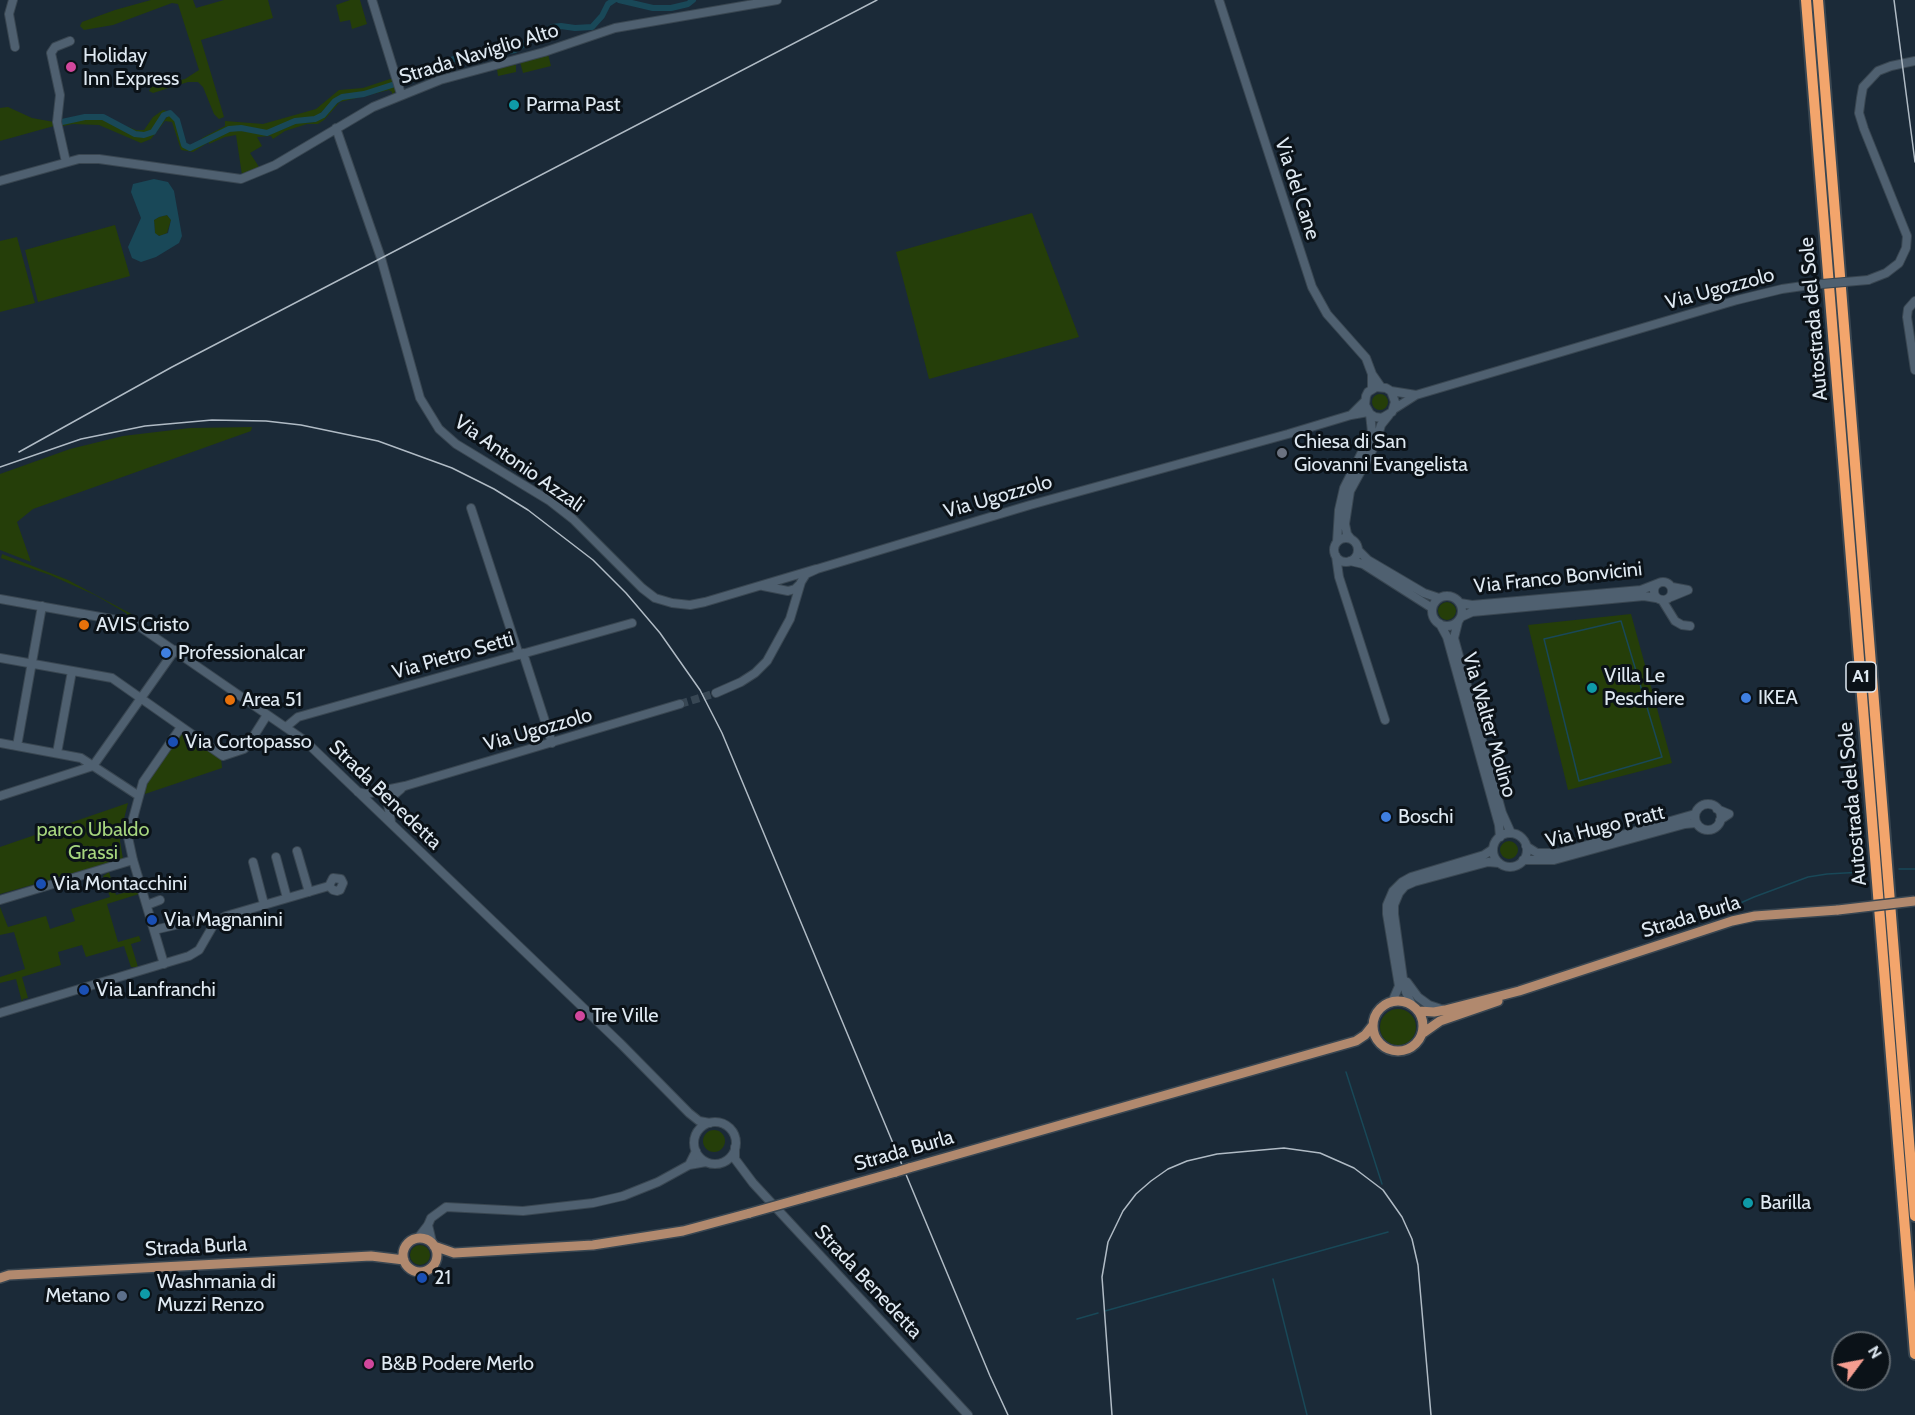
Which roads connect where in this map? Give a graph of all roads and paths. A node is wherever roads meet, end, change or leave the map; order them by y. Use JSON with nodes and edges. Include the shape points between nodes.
{"nodes":[{"id":1,"x":13,"y":0,"type":"edge"},
{"id":2,"x":372,"y":0,"type":"edge"},
{"id":3,"x":777,"y":0,"type":"edge"},
{"id":4,"x":1219,"y":0,"type":"edge"},
{"id":5,"x":1806,"y":0,"type":"edge"},
{"id":6,"x":1818,"y":0,"type":"edge"},
{"id":7,"x":70,"y":41,"type":"dead end"},
{"id":8,"x":15,"y":47,"type":"dead end"},
{"id":9,"x":1915,"y":61,"type":"edge"},
{"id":10,"x":399,"y":88,"type":"junction"},
{"id":11,"x":336,"y":128,"type":"junction"},
{"id":12,"x":66,"y":162,"type":"junction"},
{"id":13,"x":0,"y":181,"type":"edge"},
{"id":14,"x":1915,"y":301,"type":"edge"},
{"id":15,"x":1915,"y":370,"type":"edge"},
{"id":16,"x":1372,"y":374,"type":"junction"},
{"id":17,"x":1381,"y":387,"type":"junction"},
{"id":18,"x":1372,"y":389,"type":"junction"},
{"id":19,"x":1391,"y":391,"type":"junction"},
{"id":20,"x":1416,"y":394,"type":"junction"},
{"id":21,"x":1365,"y":401,"type":"junction"},
{"id":22,"x":1391,"y":412,"type":"junction"},
{"id":23,"x":1369,"y":413,"type":"junction"},
{"id":24,"x":1351,"y":415,"type":"junction"},
{"id":25,"x":471,"y":508,"type":"dead end"},
{"id":26,"x":1351,"y":539,"type":"junction"},
{"id":27,"x":1337,"y":542,"type":"junction"},
{"id":28,"x":1358,"y":550,"type":"junction"},
{"id":29,"x":1336,"y":556,"type":"junction"},
{"id":30,"x":1350,"y":561,"type":"junction"},
{"id":31,"x":816,"y":569,"type":"junction"},
{"id":32,"x":1340,"y":577,"type":"junction"},
{"id":33,"x":776,"y":580,"type":"junction"},
{"id":34,"x":1659,"y":583,"type":"junction"},
{"id":35,"x":759,"y":586,"type":"junction"},
{"id":36,"x":1672,"y":587,"type":"junction"},
{"id":37,"x":779,"y":589,"type":"junction"},
{"id":38,"x":797,"y":590,"type":"junction"},
{"id":39,"x":1439,"y":598,"type":"junction"},
{"id":40,"x":1665,"y":598,"type":"junction"},
{"id":41,"x":0,"y":599,"type":"edge"},
{"id":42,"x":1460,"y":603,"type":"junction"},
{"id":43,"x":42,"y":606,"type":"junction"},
{"id":44,"x":1432,"y":608,"type":"junction"},
{"id":45,"x":791,"y":613,"type":"junction"},
{"id":46,"x":1459,"y":620,"type":"junction"},
{"id":47,"x":632,"y":622,"type":"dead end"},
{"id":48,"x":1440,"y":624,"type":"junction"},
{"id":49,"x":1690,"y":626,"type":"dead end"},
{"id":50,"x":175,"y":650,"type":"junction"},
{"id":51,"x":521,"y":654,"type":"junction"},
{"id":52,"x":0,"y":658,"type":"edge"},
{"id":53,"x":31,"y":664,"type":"junction"},
{"id":54,"x":72,"y":671,"type":"junction"},
{"id":55,"x":716,"y":693,"type":"tunnel mouth"},
{"id":56,"x":141,"y":698,"type":"junction"},
{"id":57,"x":680,"y":704,"type":"tunnel mouth"},
{"id":58,"x":267,"y":714,"type":"junction"},
{"id":59,"x":1385,"y":720,"type":"dead end"},
{"id":60,"x":181,"y":727,"type":"junction"},
{"id":61,"x":286,"y":727,"type":"junction"},
{"id":62,"x":0,"y":743,"type":"edge"},
{"id":63,"x":552,"y":743,"type":"junction"},
{"id":64,"x":18,"y":746,"type":"junction"},
{"id":65,"x":57,"y":753,"type":"junction"},
{"id":66,"x":93,"y":766,"type":"junction"},
{"id":67,"x":405,"y":786,"type":"junction"},
{"id":68,"x":356,"y":791,"type":"junction"},
{"id":69,"x":381,"y":792,"type":"junction"},
{"id":70,"x":0,"y":796,"type":"edge"},
{"id":71,"x":138,"y":796,"type":"junction"},
{"id":72,"x":388,"y":804,"type":"junction"},
{"id":73,"x":375,"y":808,"type":"junction"},
{"id":74,"x":1695,"y":814,"type":"junction"},
{"id":75,"x":1696,"y":823,"type":"junction"},
{"id":76,"x":392,"y":825,"type":"junction"},
{"id":77,"x":1511,"y":833,"type":"junction"},
{"id":78,"x":1500,"y":837,"type":"junction"},
{"id":79,"x":1526,"y":846,"type":"junction"},
{"id":80,"x":1493,"y":849,"type":"junction"},
{"id":81,"x":297,"y":851,"type":"dead end"},
{"id":82,"x":276,"y":857,"type":"dead end"},
{"id":83,"x":133,"y":860,"type":"junction"},
{"id":84,"x":1523,"y":860,"type":"junction"},
{"id":85,"x":254,"y":862,"type":"dead end"},
{"id":86,"x":1499,"y":863,"type":"junction"},
{"id":87,"x":329,"y":886,"type":"dead end"},
{"id":88,"x":309,"y":892,"type":"junction"},
{"id":89,"x":287,"y":898,"type":"junction"},
{"id":90,"x":0,"y":900,"type":"edge"},
{"id":91,"x":160,"y":900,"type":"dead end"},
{"id":92,"x":1915,"y":901,"type":"edge"},
{"id":93,"x":264,"y":904,"type":"junction"},
{"id":94,"x":147,"y":905,"type":"junction"},
{"id":95,"x":197,"y":920,"type":"dead end"},
{"id":96,"x":154,"y":930,"type":"junction"},
{"id":97,"x":164,"y":964,"type":"junction"},
{"id":98,"x":1401,"y":966,"type":"junction"},
{"id":99,"x":1519,"y":991,"type":"junction"},
{"id":100,"x":1392,"y":1002,"type":"junction"},
{"id":101,"x":1415,"y":1008,"type":"junction"},
{"id":102,"x":1445,"y":1010,"type":"junction"},
{"id":103,"x":0,"y":1013,"type":"edge"},
{"id":104,"x":1373,"y":1025,"type":"junction"},
{"id":105,"x":1423,"y":1033,"type":"junction"},
{"id":106,"x":1356,"y":1041,"type":"junction"},
{"id":107,"x":1379,"y":1043,"type":"junction"},
{"id":108,"x":688,"y":1113,"type":"junction"},
{"id":109,"x":710,"y":1123,"type":"junction"},
{"id":110,"x":695,"y":1136,"type":"junction"},
{"id":111,"x":735,"y":1147,"type":"junction"},
{"id":112,"x":696,"y":1151,"type":"junction"},
{"id":113,"x":706,"y":1162,"type":"junction"},
{"id":114,"x":720,"y":1163,"type":"junction"},
{"id":115,"x":689,"y":1165,"type":"junction"},
{"id":116,"x":744,"y":1171,"type":"junction"},
{"id":117,"x":1915,"y":1216,"type":"edge"},
{"id":118,"x":429,"y":1225,"type":"junction"},
{"id":119,"x":418,"y":1238,"type":"junction"},
{"id":120,"x":433,"y":1244,"type":"junction"},
{"id":121,"x":405,"y":1246,"type":"junction"},
{"id":122,"x":454,"y":1253,"type":"junction"},
{"id":123,"x":385,"y":1257,"type":"junction"},
{"id":124,"x":404,"y":1260,"type":"junction"},
{"id":125,"x":436,"y":1261,"type":"junction"},
{"id":126,"x":3,"y":1275,"type":"edge"},
{"id":127,"x":1915,"y":1354,"type":"edge"},
{"id":128,"x":968,"y":1415,"type":"edge"}],
"edges":[{"from":1,"to":8,"type":"street","via":[[9,18]]},
{"from":2,"to":10,"type":"street"},
{"from":3,"to":10,"type":"street","name":"Strada Naviglio Alto","via":[[612,28],[544,52]]},
{"from":4,"to":16,"type":"street","name":"Via del Cane","via":[[1312,287],[1327,314],[1366,358]]},
{"from":5,"to":127,"type":"highway","name":"Autostrada del Sole","number":"A1"},
{"from":6,"to":117,"type":"highway","name":"Autostrada del Sole","number":"A1"},
{"from":7,"to":12,"type":"street","via":[[55,46],[51,53],[60,95],[57,122]]},
{"from":9,"to":20,"type":"street","name":"Via Ugozzolo","bridge":true,"via":[[1878,71],[1863,87],[1861,98],[1864,129],[1907,236],[1899,263],[1886,273],[1868,280],[1782,289],[1737,300]]},
{"from":10,"to":11,"type":"street","name":"Strada Naviglio Alto"},
{"from":11,"to":12,"type":"street","name":"Strada Naviglio Alto","via":[[275,165],[241,179],[99,159]]},
{"from":11,"to":35,"type":"street","name":"Via Antonio Azzali","via":[[381,258],[420,398],[439,429],[456,444],[550,501],[656,598],[690,605]]},
{"from":12,"to":13,"type":"street","name":"Strada Naviglio Alto"},
{"from":14,"to":15,"type":"street","via":[[1907,317]]},
{"from":16,"to":17,"type":"street","name":"Via del Cane"},
{"from":16,"to":18,"type":"street","name":"Via del Cane"},
{"from":17,"to":18,"type":"street"},
{"from":17,"to":19,"type":"street","name":"Via Ugozzolo"},
{"from":18,"to":21,"type":"street","name":"Via Ugozzolo"},
{"from":19,"to":20,"type":"street","name":"Via Ugozzolo"},
{"from":19,"to":22,"type":"street","via":[[1395,398]]},
{"from":20,"to":22,"type":"street","name":"Via Ugozzolo"},
{"from":21,"to":23,"type":"street"},
{"from":21,"to":24,"type":"street","name":"Via Ugozzolo"},
{"from":22,"to":23,"type":"street","name":"Via Ugozzolo","via":[[1378,418]]},
{"from":22,"to":26,"type":"street","via":[[1350,490],[1345,526]]},
{"from":23,"to":24,"type":"street","name":"Via Ugozzolo"},
{"from":23,"to":27,"type":"street","via":[[1371,436],[1342,492]]},
{"from":24,"to":31,"type":"street","name":"Via Ugozzolo"},
{"from":25,"to":51,"type":"street"},
{"from":26,"to":27,"type":"street"},
{"from":26,"to":28,"type":"street"},
{"from":27,"to":29,"type":"street"},
{"from":28,"to":30,"type":"street"},
{"from":28,"to":39,"type":"street","via":[[1368,560]]},
{"from":29,"to":30,"type":"street"},
{"from":29,"to":32,"type":"street"},
{"from":30,"to":32,"type":"street","via":[[1342,568]]},
{"from":30,"to":44,"type":"street","via":[[1363,564]]},
{"from":31,"to":33,"type":"street","name":"Via Antonio Azzali"},
{"from":31,"to":38,"type":"street","name":"Via Ugozzolo","via":[[806,574]]},
{"from":32,"to":59,"type":"street"},
{"from":33,"to":35,"type":"street","name":"Via Antonio Azzali"},
{"from":33,"to":38,"type":"street"},
{"from":34,"to":36,"type":"street","name":"Via Franco Bonvicini"},
{"from":34,"to":40,"type":"street","name":"Via Franco Bonvicini","via":[[1654,590]]},
{"from":34,"to":42,"type":"street","name":"Via Franco Bonvicini","via":[[1641,590]]},
{"from":35,"to":37,"type":"street"},
{"from":36,"to":40,"type":"street","name":"Via Franco Bonvicini"},
{"from":36,"to":40,"type":"street","via":[[1688,591]]},
{"from":37,"to":38,"type":"street"},
{"from":37,"to":45,"type":"street","via":[[788,599]]},
{"from":38,"to":45,"type":"street"},
{"from":39,"to":42,"type":"street","via":[[1448,596]]},
{"from":39,"to":44,"type":"street"},
{"from":40,"to":46,"type":"street","name":"Via Franco Bonvicini","via":[[1644,596],[1486,611],[1468,613]]},
{"from":40,"to":49,"type":"street","via":[[1678,624]]},
{"from":41,"to":43,"type":"street","name":"Strada Benedetta"},
{"from":42,"to":46,"type":"street","name":"Via Walter Molino"},
{"from":43,"to":50,"type":"street","name":"Strada Benedetta","via":[[126,622]]},
{"from":43,"to":53,"type":"street"},
{"from":44,"to":48,"type":"street","name":"Via Walter Molino","via":[[1433,617]]},
{"from":45,"to":55,"type":"street","via":[[767,661],[741,682]]},
{"from":46,"to":48,"type":"street","via":[[1447,626]]},
{"from":46,"to":77,"type":"street","name":"Via Walter Molino","via":[[1454,638],[1502,813]]},
{"from":47,"to":51,"type":"street","name":"Via Pietro Setti"},
{"from":48,"to":78,"type":"street","name":"Via Walter Molino","via":[[1497,815]]},
{"from":50,"to":56,"type":"street"},
{"from":50,"to":58,"type":"street","name":"Strada Benedetta"},
{"from":51,"to":61,"type":"street","name":"Via Pietro Setti","via":[[298,717]]},
{"from":51,"to":63,"type":"street"},
{"from":52,"to":53,"type":"street"},
{"from":53,"to":54,"type":"street"},
{"from":53,"to":64,"type":"street"},
{"from":54,"to":56,"type":"street","via":[[111,678]]},
{"from":54,"to":65,"type":"street"},
{"from":56,"to":60,"type":"street"},
{"from":56,"to":66,"type":"street"},
{"from":57,"to":63,"type":"street","name":"Via Ugozzolo"},
{"from":58,"to":60,"type":"street","via":[[244,749],[223,756]]},
{"from":58,"to":61,"type":"street","name":"Strada Benedetta"},
{"from":60,"to":71,"type":"street","via":[[143,782]]},
{"from":61,"to":68,"type":"street","name":"Strada Benedetta"},
{"from":62,"to":64,"type":"street"},
{"from":63,"to":67,"type":"street","name":"Via Ugozzolo"},
{"from":64,"to":65,"type":"street"},
{"from":65,"to":66,"type":"street","via":[[81,758]]},
{"from":66,"to":70,"type":"street"},
{"from":66,"to":71,"type":"street"},
{"from":67,"to":69,"type":"street","name":"Via Ugozzolo"},
{"from":67,"to":72,"type":"street"},
{"from":68,"to":69,"type":"street","name":"Via Ugozzolo"},
{"from":68,"to":73,"type":"street","name":"Strada Benedetta"},
{"from":69,"to":73,"type":"street","via":[[375,798]]},
{"from":71,"to":83,"type":"street","via":[[128,837]]},
{"from":72,"to":73,"type":"street"},
{"from":72,"to":76,"type":"street"},
{"from":73,"to":76,"type":"street","name":"Strada Benedetta"},
{"from":74,"to":75,"type":"street"},
{"from":74,"to":75,"type":"street","via":[[1699,808],[1712,805],[1720,820],[1716,828],[1708,831]]},
{"from":74,"to":79,"type":"street","name":"Via Hugo Pratt","via":[[1553,854],[1537,853]]},
{"from":75,"to":84,"type":"street","name":"Via Hugo Pratt","via":[[1554,861]]},
{"from":76,"to":108,"type":"street","name":"Strada Benedetta"},
{"from":77,"to":78,"type":"street"},
{"from":77,"to":79,"type":"street"},
{"from":78,"to":80,"type":"street"},
{"from":79,"to":84,"type":"street"},
{"from":80,"to":86,"type":"street"},
{"from":80,"to":100,"type":"street","via":[[1411,877],[1394,891],[1387,905],[1399,986]]},
{"from":81,"to":88,"type":"street"},
{"from":82,"to":89,"type":"street"},
{"from":83,"to":90,"type":"street"},
{"from":83,"to":94,"type":"street"},
{"from":84,"to":86,"type":"street","via":[[1512,867]]},
{"from":85,"to":93,"type":"street"},
{"from":86,"to":98,"type":"street","via":[[1488,862],[1405,886],[1394,905]]},
{"from":87,"to":88,"type":"street"},
{"from":88,"to":89,"type":"street"},
{"from":89,"to":93,"type":"street"},
{"from":91,"to":94,"type":"street"},
{"from":92,"to":99,"type":"main road","name":"Strada Burla","bridge":true,"via":[[1732,921]]},
{"from":93,"to":97,"type":"street","via":[[226,915],[214,924],[199,950]]},
{"from":94,"to":96,"type":"street"},
{"from":95,"to":96,"type":"street"},
{"from":96,"to":97,"type":"street"},
{"from":97,"to":103,"type":"street"},
{"from":98,"to":101,"type":"street","via":[[1406,992]]},
{"from":98,"to":102,"type":"street","via":[[1410,990],[1429,1005]]},
{"from":99,"to":102,"type":"main road","name":"Strada Burla"},
{"from":99,"to":105,"type":"main road","name":"Strada Burla","via":[[1440,1021]]},
{"from":100,"to":101,"type":"main road","name":"Strada Burla"},
{"from":100,"to":104,"type":"main road","name":"Strada Burla","via":[[1378,1010]]},
{"from":101,"to":102,"type":"main road","name":"Strada Burla"},
{"from":101,"to":105,"type":"main road","via":[[1424,1026]]},
{"from":104,"to":106,"type":"main road","name":"Strada Burla"},
{"from":104,"to":107,"type":"main road"},
{"from":105,"to":107,"type":"main road","name":"Strada Burla","via":[[1407,1050],[1394,1052]]},
{"from":106,"to":107,"type":"main road","name":"Strada Burla"},
{"from":106,"to":122,"type":"main road","name":"Strada Burla","bridge":true,"via":[[683,1231],[622,1241]]},
{"from":108,"to":109,"type":"street","name":"Strada Benedetta"},
{"from":108,"to":110,"type":"street","name":"Strada Benedetta"},
{"from":109,"to":110,"type":"street"},
{"from":109,"to":111,"type":"street","name":"Strada Benedetta","via":[[727,1126],[735,1137]]},
{"from":110,"to":112,"type":"street","name":"Strada Benedetta"},
{"from":111,"to":114,"type":"street","via":[[730,1157]]},
{"from":111,"to":116,"type":"street","name":"Strada Benedetta","via":[[735,1159]]},
{"from":112,"to":113,"type":"street"},
{"from":112,"to":115,"type":"street"},
{"from":113,"to":114,"type":"street"},
{"from":113,"to":115,"type":"street"},
{"from":114,"to":116,"type":"street"},
{"from":115,"to":118,"type":"street","via":[[623,1196],[593,1203],[523,1211],[446,1207],[435,1214]]},
{"from":116,"to":128,"type":"street","name":"Strada Benedetta"},
{"from":118,"to":119,"type":"street"},
{"from":118,"to":120,"type":"street"},
{"from":119,"to":120,"type":"main road","name":"Strada Burla"},
{"from":119,"to":121,"type":"main road","name":"Strada Burla"},
{"from":120,"to":122,"type":"main road","name":"Strada Burla"},
{"from":120,"to":125,"type":"main road"},
{"from":121,"to":123,"type":"main road","name":"Strada Burla"},
{"from":121,"to":124,"type":"main road"},
{"from":122,"to":125,"type":"main road","name":"Strada Burla"},
{"from":123,"to":124,"type":"main road","name":"Strada Burla"},
{"from":123,"to":126,"type":"main road","name":"Strada Burla"},
{"from":124,"to":125,"type":"main road","name":"Strada Burla","via":[[419,1272]]}]}
